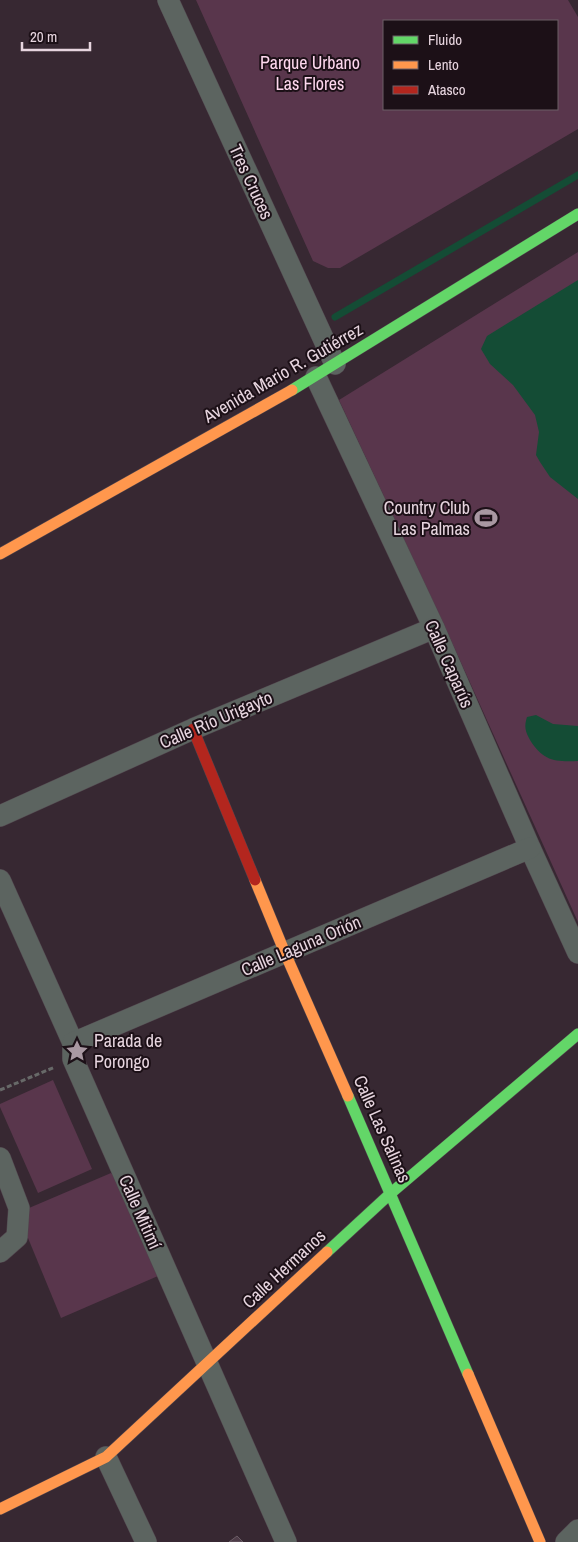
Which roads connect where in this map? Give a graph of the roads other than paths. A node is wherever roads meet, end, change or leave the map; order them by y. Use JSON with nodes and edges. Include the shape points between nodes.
{"nodes":[{"id":1,"x":168,"y":0,"type":"edge"},
{"id":2,"x":578,"y":214,"type":"edge"},
{"id":3,"x":335,"y":364,"type":"junction"},
{"id":4,"x":316,"y":377,"type":"junction"},
{"id":5,"x":0,"y":554,"type":"edge"},
{"id":6,"x":434,"y":628,"type":"junction"},
{"id":7,"x":193,"y":729,"type":"junction"},
{"id":8,"x":0,"y":816,"type":"edge"},
{"id":9,"x":530,"y":848,"type":"junction"},
{"id":10,"x":0,"y":880,"type":"edge"},
{"id":11,"x":284,"y":953,"type":"junction"},
{"id":12,"x":578,"y":953,"type":"edge"},
{"id":13,"x":578,"y":1034,"type":"edge"},
{"id":14,"x":73,"y":1051,"type":"junction"},
{"id":15,"x":0,"y":1158,"type":"edge"},
{"id":16,"x":391,"y":1193,"type":"junction"},
{"id":17,"x":0,"y":1252,"type":"edge"},
{"id":18,"x":207,"y":1364,"type":"junction"},
{"id":19,"x":106,"y":1457,"type":"junction"},
{"id":20,"x":0,"y":1509,"type":"edge"},
{"id":21,"x":578,"y":1530,"type":"edge"},
{"id":22,"x":146,"y":1542,"type":"edge"},
{"id":23,"x":286,"y":1542,"type":"edge"},
{"id":24,"x":540,"y":1542,"type":"edge"},
{"id":25,"x":566,"y":1542,"type":"edge"}],
"edges":[{"from":1,"to":3,"type":"street","name":"Tres Cruces"},
{"from":2,"to":3,"type":"street","name":"Avenida Mario R. Gutiérrez"},
{"from":3,"to":4,"type":"street","name":"Avenida Mario R. Gutiérrez"},
{"from":4,"to":5,"type":"street","name":"Avenida Mario R. Gutiérrez"},
{"from":4,"to":6,"type":"street","name":"Calle Caparús"},
{"from":6,"to":7,"type":"street","name":"Calle Río Urigayto"},
{"from":6,"to":9,"type":"street","name":"Calle Caparús"},
{"from":7,"to":8,"type":"street","name":"Calle Río Urigayto"},
{"from":7,"to":11,"type":"street","name":"Calle Las Salinas"},
{"from":9,"to":11,"type":"street","name":"Calle Laguna Orión"},
{"from":9,"to":12,"type":"street","name":"Calle Caparús"},
{"from":10,"to":14,"type":"street","name":"Calle Mitimí"},
{"from":11,"to":14,"type":"street","name":"Calle Laguna Orión"},
{"from":11,"to":16,"type":"street","name":"Calle Las Salinas"},
{"from":13,"to":16,"type":"street","name":"Calle Hermanos"},
{"from":14,"to":18,"type":"street","name":"Calle Mitimí"},
{"from":15,"to":17,"type":"street","via":[[19,1208],[17,1237]]},
{"from":16,"to":18,"type":"street","name":"Calle Hermanos"},
{"from":16,"to":24,"type":"street","name":"Calle Las Salinas"},
{"from":18,"to":19,"type":"street","name":"Calle Hermanos"},
{"from":18,"to":23,"type":"street","name":"Calle Mitimí"},
{"from":19,"to":20,"type":"street","name":"Calle Hermanos"},
{"from":19,"to":22,"type":"street"},
{"from":21,"to":25,"type":"street"}]}
